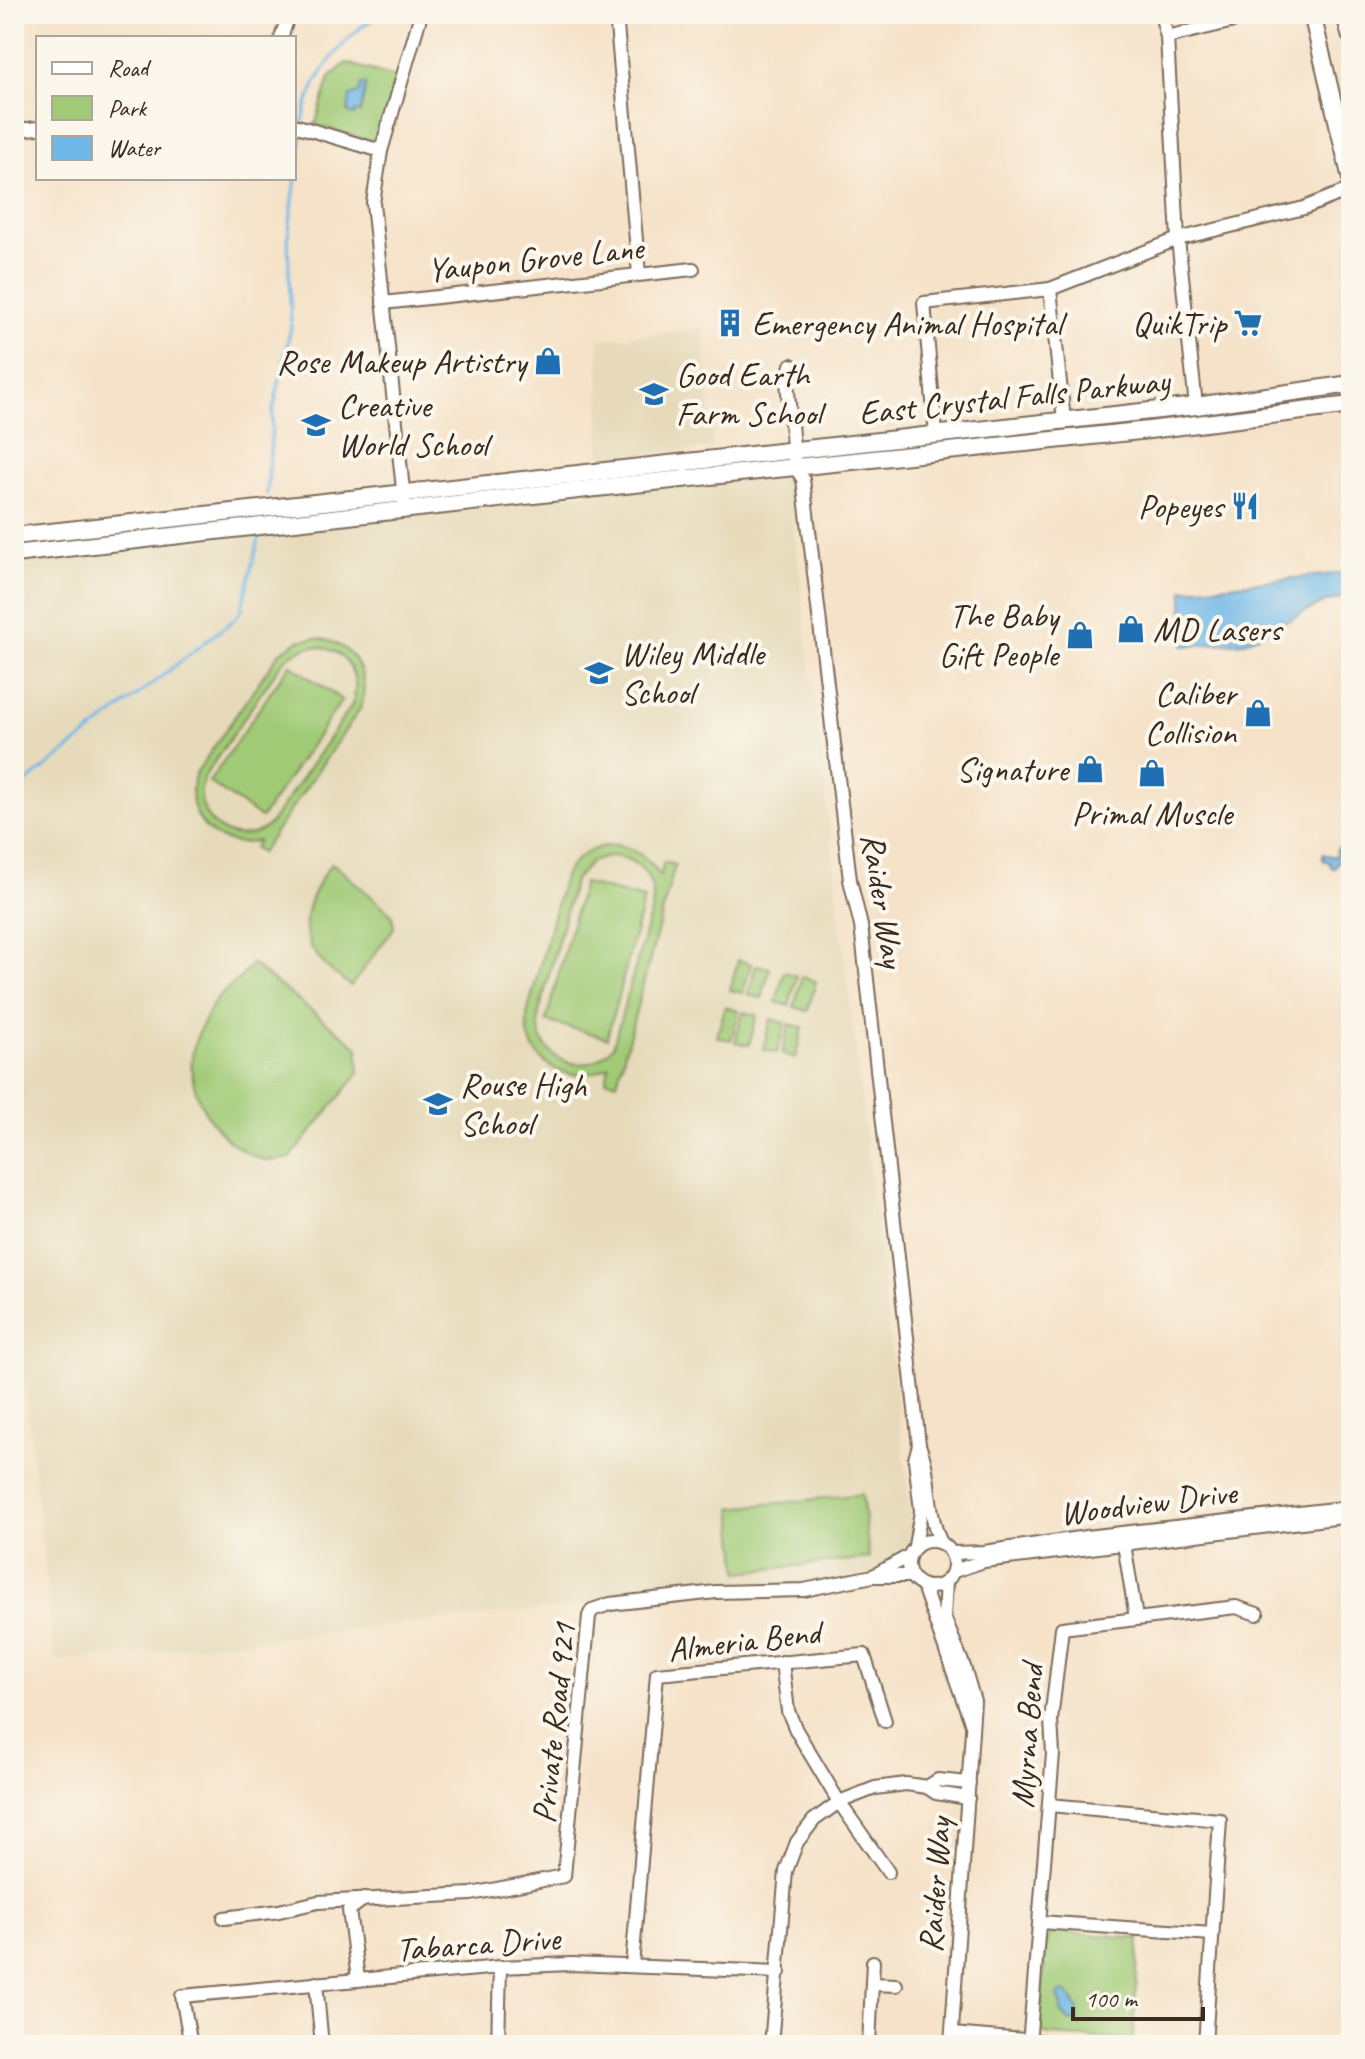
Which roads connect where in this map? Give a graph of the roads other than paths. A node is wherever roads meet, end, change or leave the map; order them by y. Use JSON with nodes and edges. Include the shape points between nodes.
{"nodes":[{"id":1,"x":289,"y":14,"type":"edge"},
{"id":2,"x":421,"y":14,"type":"edge"},
{"id":3,"x":616,"y":14,"type":"edge"},
{"id":4,"x":1161,"y":14,"type":"edge"},
{"id":5,"x":1263,"y":14,"type":"edge"},
{"id":6,"x":1312,"y":14,"type":"edge"},
{"id":7,"x":1346,"y":14,"type":"edge"},
{"id":8,"x":1351,"y":34,"type":"edge"},
{"id":9,"x":282,"y":36,"type":"edge"},
{"id":10,"x":1167,"y":37,"type":"junction"},
{"id":11,"x":14,"y":114,"type":"edge"},
{"id":12,"x":296,"y":126,"type":"edge"},
{"id":13,"x":36,"y":128,"type":"edge"},
{"id":14,"x":16,"y":130,"type":"edge"},
{"id":15,"x":381,"y":151,"type":"junction"},
{"id":16,"x":1351,"y":179,"type":"edge"},
{"id":17,"x":1351,"y":189,"type":"edge"},
{"id":18,"x":1178,"y":239,"type":"junction"},
{"id":19,"x":693,"y":269,"type":"dead end"},
{"id":20,"x":639,"y":274,"type":"junction"},
{"id":21,"x":1050,"y":289,"type":"junction"},
{"id":22,"x":383,"y":303,"type":"junction"},
{"id":23,"x":791,"y":365,"type":"dead end"},
{"id":24,"x":1351,"y":383,"type":"edge"},
{"id":25,"x":1351,"y":405,"type":"edge"},
{"id":26,"x":1196,"y":406,"type":"junction"},
{"id":27,"x":1331,"y":407,"type":"junction"},
{"id":28,"x":1351,"y":411,"type":"edge"},
{"id":29,"x":1064,"y":420,"type":"junction"},
{"id":30,"x":1067,"y":438,"type":"junction"},
{"id":31,"x":937,"y":443,"type":"junction"},
{"id":32,"x":795,"y":458,"type":"junction"},
{"id":33,"x":404,"y":501,"type":"junction"},
{"id":34,"x":205,"y":514,"type":"junction"},
{"id":35,"x":210,"y":532,"type":"junction"},
{"id":36,"x":14,"y":536,"type":"edge"},
{"id":37,"x":14,"y":554,"type":"edge"},
{"id":38,"x":919,"y":1445,"type":"junction"},
{"id":39,"x":1351,"y":1507,"type":"edge"},
{"id":40,"x":1351,"y":1516,"type":"edge"},
{"id":41,"x":1123,"y":1539,"type":"junction"},
{"id":42,"x":941,"y":1543,"type":"junction"},
{"id":43,"x":912,"y":1551,"type":"junction"},
{"id":44,"x":952,"y":1553,"type":"junction"},
{"id":45,"x":873,"y":1576,"type":"junction"},
{"id":46,"x":911,"y":1576,"type":"junction"},
{"id":47,"x":950,"y":1577,"type":"junction"},
{"id":48,"x":923,"y":1586,"type":"junction"},
{"id":49,"x":1257,"y":1614,"type":"dead end"},
{"id":50,"x":1136,"y":1618,"type":"junction"},
{"id":51,"x":782,"y":1662,"type":"junction"},
{"id":52,"x":885,"y":1721,"type":"dead end"},
{"id":53,"x":974,"y":1728,"type":"junction"},
{"id":54,"x":969,"y":1783,"type":"junction"},
{"id":55,"x":927,"y":1787,"type":"junction"},
{"id":56,"x":968,"y":1798,"type":"junction"},
{"id":57,"x":839,"y":1802,"type":"junction"},
{"id":58,"x":1049,"y":1805,"type":"junction"},
{"id":59,"x":888,"y":1872,"type":"dead end"},
{"id":60,"x":365,"y":1898,"type":"junction"},
{"id":61,"x":224,"y":1918,"type":"dead end"},
{"id":62,"x":1040,"y":1922,"type":"junction"},
{"id":63,"x":1212,"y":1934,"type":"junction"},
{"id":64,"x":873,"y":1962,"type":"dead end"},
{"id":65,"x":632,"y":1966,"type":"junction"},
{"id":66,"x":500,"y":1967,"type":"junction"},
{"id":67,"x":779,"y":1972,"type":"junction"},
{"id":68,"x":358,"y":1979,"type":"junction"},
{"id":69,"x":316,"y":1983,"type":"junction"},
{"id":70,"x":872,"y":1984,"type":"junction"},
{"id":71,"x":896,"y":1985,"type":"dead end"},
{"id":72,"x":951,"y":2040,"type":"edge"},
{"id":73,"x":1029,"y":2043,"type":"edge"},
{"id":74,"x":191,"y":2045,"type":"edge"},
{"id":75,"x":322,"y":2045,"type":"edge"},
{"id":76,"x":498,"y":2045,"type":"edge"},
{"id":77,"x":771,"y":2045,"type":"edge"},
{"id":78,"x":869,"y":2045,"type":"edge"},
{"id":79,"x":1086,"y":2045,"type":"edge"},
{"id":80,"x":1205,"y":2045,"type":"edge"}],
"edges":[{"from":1,"to":9,"type":"street"},
{"from":2,"to":15,"type":"street"},
{"from":3,"to":20,"type":"street"},
{"from":4,"to":10,"type":"street"},
{"from":5,"to":10,"type":"street"},
{"from":6,"to":16,"type":"main road"},
{"from":7,"to":8,"type":"highway"},
{"from":10,"to":18,"type":"street"},
{"from":11,"to":14,"type":"street"},
{"from":12,"to":15,"type":"street"},
{"from":13,"to":14,"type":"street"},
{"from":15,"to":22,"type":"street","via":[[373,203]]},
{"from":17,"to":18,"type":"street","via":[[1304,208]]},
{"from":18,"to":21,"type":"street"},
{"from":18,"to":26,"type":"street"},
{"from":19,"to":20,"type":"street","name":"Yaupon Grove Lane"},
{"from":20,"to":22,"type":"street","name":"Yaupon Grove Lane"},
{"from":21,"to":29,"type":"street"},
{"from":21,"to":31,"type":"street","via":[[924,303]]},
{"from":22,"to":33,"type":"street"},
{"from":23,"to":32,"type":"street","name":"Raider Way","via":[[787,382]]},
{"from":24,"to":26,"type":"main road","name":"East Crystal Falls Parkway"},
{"from":25,"to":27,"type":"main road","name":"East Crystal Falls Parkway"},
{"from":26,"to":29,"type":"main road","name":"East Crystal Falls Parkway"},
{"from":27,"to":28,"type":"main road"},
{"from":27,"to":30,"type":"main road","name":"East Crystal Falls Parkway"},
{"from":29,"to":30,"type":"main road"},
{"from":29,"to":31,"type":"main road","name":"East Crystal Falls Parkway"},
{"from":30,"to":31,"type":"main road","name":"East Crystal Falls Parkway"},
{"from":31,"to":32,"type":"main road","name":"East Crystal Falls Parkway"},
{"from":32,"to":33,"type":"main road","name":"East Crystal Falls Parkway"},
{"from":32,"to":38,"type":"street","name":"Raider Way","via":[[803,479],[850,880],[861,926]]},
{"from":33,"to":34,"type":"main road","name":"East Crystal Falls Parkway"},
{"from":33,"to":35,"type":"main road","name":"East Crystal Falls Parkway"},
{"from":34,"to":35,"type":"main road"},
{"from":34,"to":36,"type":"main road","name":"East Crystal Falls Parkway"},
{"from":35,"to":37,"type":"main road","name":"East Crystal Falls Parkway"},
{"from":38,"to":42,"type":"street","name":"Raider Way"},
{"from":38,"to":43,"type":"street","name":"Raider Way","via":[[915,1459],[921,1511]]},
{"from":39,"to":41,"type":"street","name":"Woodview Drive"},
{"from":40,"to":41,"type":"street","name":"Woodview Drive"},
{"from":41,"to":44,"type":"street","name":"Woodview Drive"},
{"from":41,"to":47,"type":"street","name":"Woodview Drive","via":[[984,1561]]},
{"from":41,"to":50,"type":"street"},
{"from":42,"to":43,"type":"street","via":[[926,1541]]},
{"from":42,"to":44,"type":"street"},
{"from":43,"to":45,"type":"street","name":"Private Road 921"},
{"from":43,"to":46,"type":"street"},
{"from":44,"to":47,"type":"street"},
{"from":45,"to":46,"type":"street","name":"Private Road 921"},
{"from":45,"to":60,"type":"street","name":"Private Road 921","via":[[804,1590],[716,1592],[592,1610],[564,1876],[471,1894]]},
{"from":46,"to":48,"type":"street"},
{"from":47,"to":48,"type":"street","via":[[939,1586]]},
{"from":47,"to":53,"type":"street","name":"Raider Way","via":[[944,1617],[974,1701]]},
{"from":48,"to":53,"type":"street","name":"Raider Way"},
{"from":49,"to":50,"type":"street","name":"Myrna Bend","via":[[1236,1607]]},
{"from":50,"to":58,"type":"street","name":"Myrna Bend","via":[[1062,1628],[1051,1720]]},
{"from":51,"to":52,"type":"street","name":"Almeria Bend","via":[[864,1655]]},
{"from":51,"to":57,"type":"street","via":[[788,1711]]},
{"from":51,"to":65,"type":"street","name":"Almeria Bend","via":[[657,1674]]},
{"from":53,"to":54,"type":"street","name":"Raider Way"},
{"from":54,"to":55,"type":"street","via":[[938,1780]]},
{"from":54,"to":56,"type":"street","name":"Raider Way"},
{"from":55,"to":56,"type":"street"},
{"from":55,"to":57,"type":"street","via":[[875,1788]]},
{"from":56,"to":72,"type":"street","name":"Raider Way"},
{"from":57,"to":59,"type":"street"},
{"from":57,"to":67,"type":"street","via":[[805,1831],[786,1871]]},
{"from":58,"to":62,"type":"street","name":"Myrna Bend"},
{"from":58,"to":63,"type":"street","via":[[1220,1820]]},
{"from":60,"to":61,"type":"street","name":"Private Road 921"},
{"from":60,"to":68,"type":"street","via":[[349,1910]]},
{"from":62,"to":63,"type":"street"},
{"from":62,"to":73,"type":"street","name":"Myrna Bend"},
{"from":63,"to":80,"type":"street"},
{"from":64,"to":70,"type":"street"},
{"from":65,"to":66,"type":"street","name":"Tabarca Drive"},
{"from":65,"to":67,"type":"street","name":"Tabarca Drive"},
{"from":66,"to":68,"type":"street","name":"Tabarca Drive"},
{"from":66,"to":76,"type":"street"},
{"from":67,"to":77,"type":"street"},
{"from":68,"to":69,"type":"street","name":"Tabarca Drive"},
{"from":69,"to":74,"type":"street","name":"Tabarca Drive","via":[[182,1996]]},
{"from":69,"to":75,"type":"street"},
{"from":70,"to":71,"type":"street"},
{"from":70,"to":78,"type":"street"},
{"from":72,"to":73,"type":"street"},
{"from":73,"to":79,"type":"street"}]}
